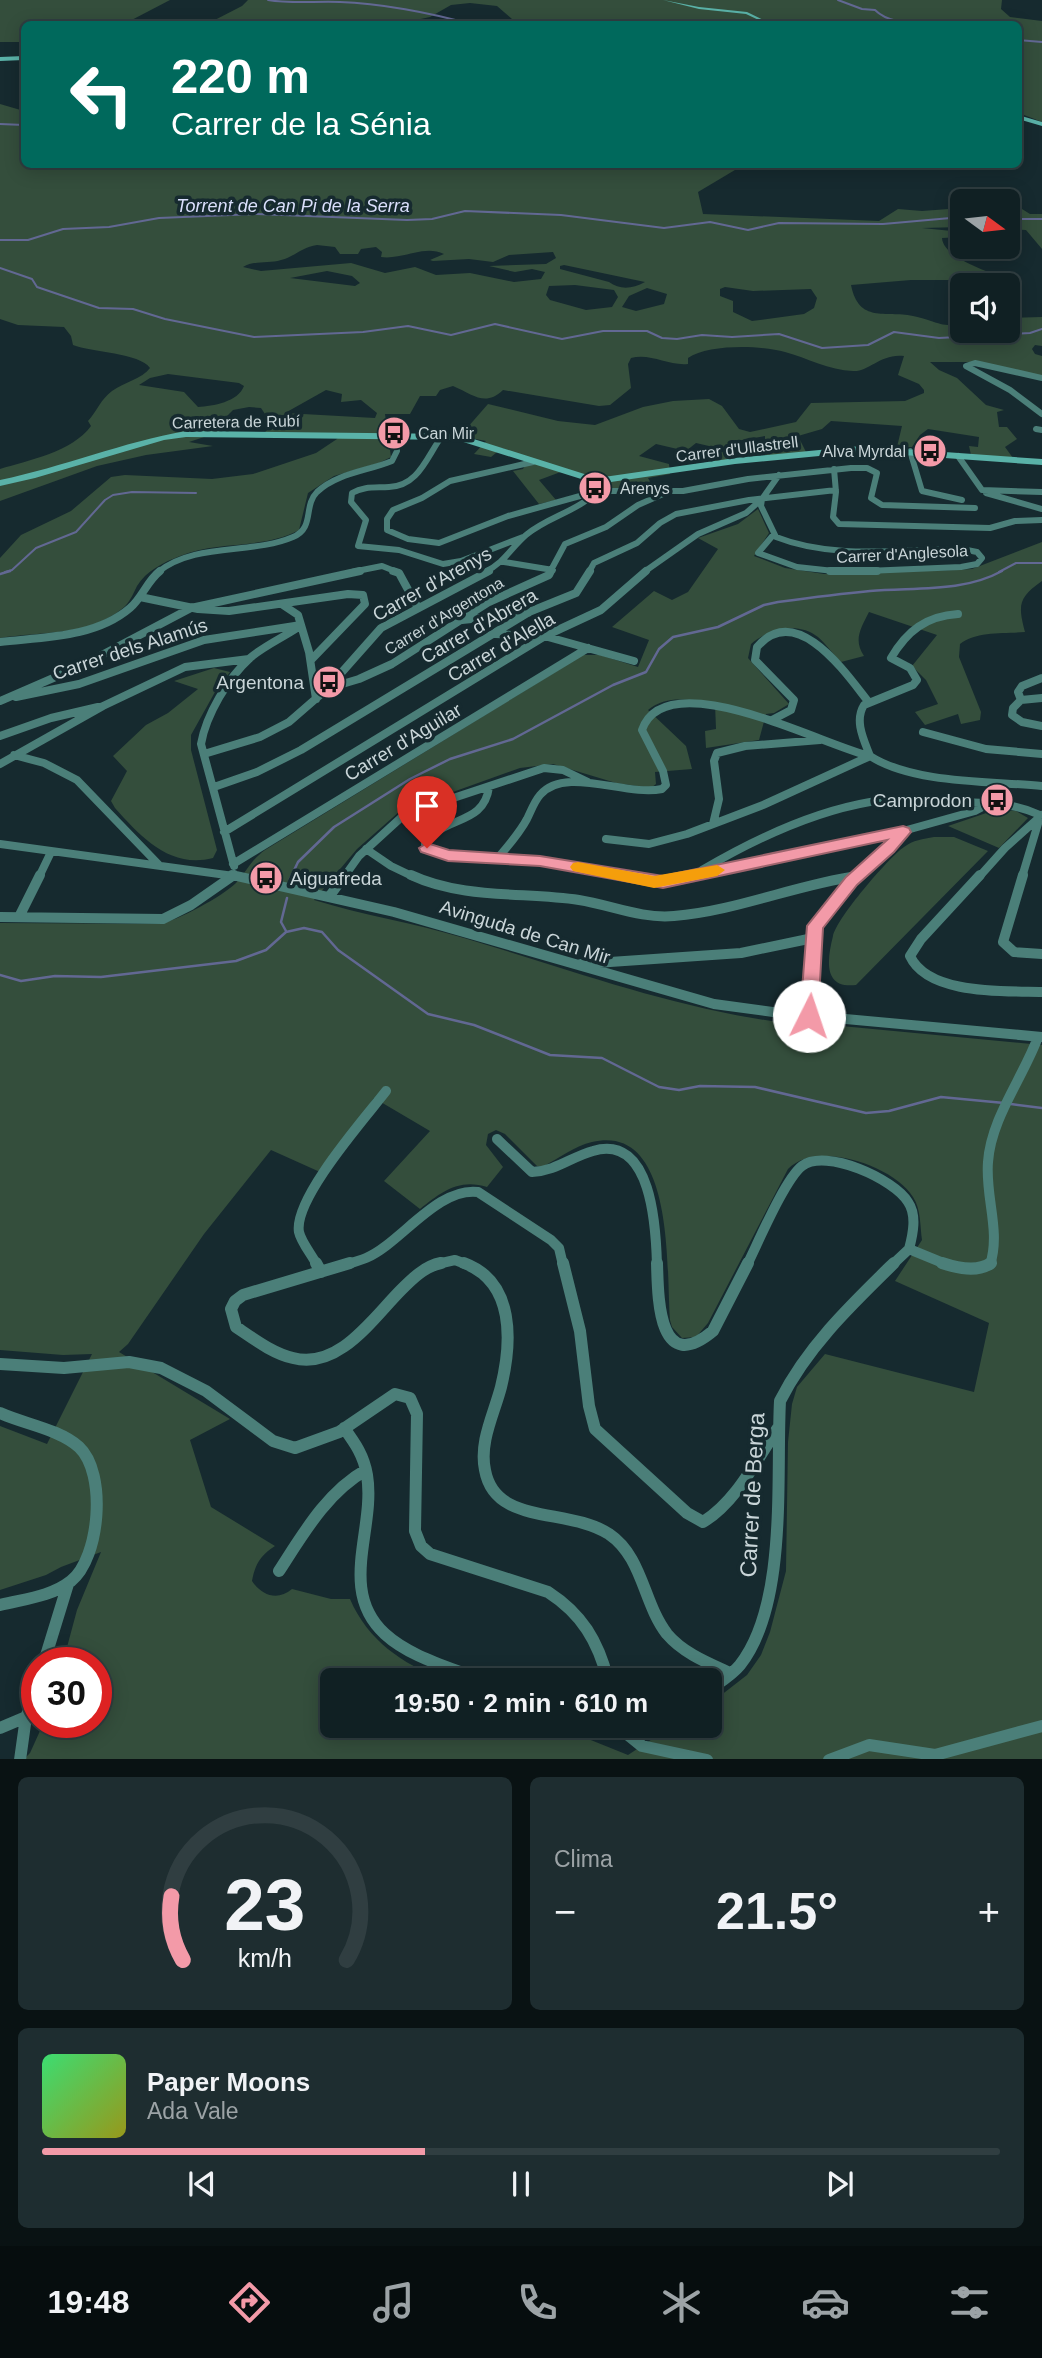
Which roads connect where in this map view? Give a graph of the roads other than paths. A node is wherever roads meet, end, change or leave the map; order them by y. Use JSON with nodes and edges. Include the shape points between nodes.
{"nodes":[{"id":1,"x":665,"y":0,"type":"edge"},
{"id":2,"x":764,"y":21,"type":"edge"},
{"id":3,"x":21,"y":58,"type":"edge"},
{"id":4,"x":0,"y":59,"type":"edge"},
{"id":5,"x":1022,"y":118,"type":"edge"},
{"id":6,"x":1042,"y":124,"type":"edge"},
{"id":7,"x":1042,"y":378,"type":"edge"},
{"id":8,"x":1042,"y":414,"type":"edge"},
{"id":9,"x":395,"y":435,"type":"junction"},
{"id":10,"x":442,"y":436,"type":"junction"},
{"id":11,"x":910,"y":451,"type":"junction"},
{"id":12,"x":958,"y":456,"type":"junction"},
{"id":13,"x":533,"y":462,"type":"junction"},
{"id":14,"x":1042,"y":462,"type":"edge"},
{"id":15,"x":834,"y":470,"type":"junction"},
{"id":16,"x":779,"y":475,"type":"junction"},
{"id":17,"x":604,"y":482,"type":"junction"},
{"id":18,"x":0,"y":483,"type":"edge"},
{"id":19,"x":836,"y":490,"type":"junction"},
{"id":20,"x":982,"y":490,"type":"junction"},
{"id":21,"x":598,"y":492,"type":"junction"},
{"id":22,"x":670,"y":492,"type":"junction"},
{"id":23,"x":1042,"y":492,"type":"edge"},
{"id":24,"x":762,"y":499,"type":"junction"},
{"id":25,"x":962,"y":499,"type":"dead end"},
{"id":26,"x":975,"y":508,"type":"dead end"},
{"id":27,"x":1042,"y":509,"type":"edge"},
{"id":28,"x":1042,"y":520,"type":"edge"},
{"id":29,"x":774,"y":534,"type":"junction"},
{"id":30,"x":523,"y":537,"type":"junction"},
{"id":31,"x":504,"y":562,"type":"junction"},
{"id":32,"x":553,"y":570,"type":"junction"},
{"id":33,"x":139,"y":597,"type":"junction"},
{"id":34,"x":282,"y":604,"type":"junction"},
{"id":35,"x":191,"y":607,"type":"junction"},
{"id":36,"x":418,"y":608,"type":"junction"},
{"id":37,"x":529,"y":612,"type":"junction"},
{"id":38,"x":958,"y":614,"type":"dead end"},
{"id":39,"x":460,"y":620,"type":"junction"},
{"id":40,"x":301,"y":625,"type":"junction"},
{"id":41,"x":496,"y":634,"type":"junction"},
{"id":42,"x":545,"y":636,"type":"junction"},
{"id":43,"x":0,"y":642,"type":"edge"},
{"id":44,"x":589,"y":648,"type":"junction"},
{"id":45,"x":249,"y":659,"type":"junction"},
{"id":46,"x":311,"y":660,"type":"junction"},
{"id":47,"x":634,"y":661,"type":"dead end"},
{"id":48,"x":1042,"y":678,"type":"edge"},
{"id":49,"x":327,"y":689,"type":"junction"},
{"id":50,"x":10,"y":697,"type":"junction"},
{"id":51,"x":1042,"y":698,"type":"edge"},
{"id":52,"x":316,"y":699,"type":"junction"},
{"id":53,"x":867,"y":700,"type":"junction"},
{"id":54,"x":1021,"y":700,"type":"junction"},
{"id":55,"x":0,"y":701,"type":"edge"},
{"id":56,"x":103,"y":706,"type":"junction"},
{"id":57,"x":772,"y":720,"type":"junction"},
{"id":58,"x":1042,"y":726,"type":"edge"},
{"id":59,"x":923,"y":732,"type":"dead end"},
{"id":60,"x":0,"y":736,"type":"edge"},
{"id":61,"x":822,"y":740,"type":"junction"},
{"id":62,"x":204,"y":754,"type":"junction"},
{"id":63,"x":1042,"y":754,"type":"edge"},
{"id":64,"x":14,"y":755,"type":"junction"},
{"id":65,"x":870,"y":757,"type":"junction"},
{"id":66,"x":0,"y":764,"type":"edge"},
{"id":67,"x":589,"y":783,"type":"junction"},
{"id":68,"x":1042,"y":786,"type":"edge"},
{"id":69,"x":214,"y":787,"type":"junction"},
{"id":70,"x":489,"y":787,"type":"junction"},
{"id":71,"x":990,"y":803,"type":"junction"},
{"id":72,"x":1041,"y":815,"type":"edge"},
{"id":73,"x":713,"y":824,"type":"junction"},
{"id":74,"x":224,"y":832,"type":"junction"},
{"id":75,"x":903,"y":832,"type":"junction"},
{"id":76,"x":606,"y":839,"type":"dead end"},
{"id":77,"x":0,"y":844,"type":"edge"},
{"id":78,"x":366,"y":849,"type":"junction"},
{"id":79,"x":51,"y":852,"type":"junction"},
{"id":80,"x":497,"y":859,"type":"junction"},
{"id":81,"x":233,"y":864,"type":"junction"},
{"id":82,"x":159,"y":865,"type":"junction"},
{"id":83,"x":696,"y":874,"type":"junction"},
{"id":84,"x":234,"y":875,"type":"junction"},
{"id":85,"x":857,"y":876,"type":"junction"},
{"id":86,"x":329,"y":897,"type":"junction"},
{"id":87,"x":0,"y":917,"type":"edge"},
{"id":88,"x":19,"y":917,"type":"junction"},
{"id":89,"x":813,"y":938,"type":"junction"},
{"id":90,"x":1042,"y":954,"type":"edge"},
{"id":91,"x":572,"y":964,"type":"junction"},
{"id":92,"x":1042,"y":992,"type":"edge"},
{"id":93,"x":809,"y":1016,"type":"junction"},
{"id":94,"x":1040,"y":1037,"type":"edge"},
{"id":95,"x":386,"y":1091,"type":"dead end"},
{"id":96,"x":497,"y":1139,"type":"dead end"},
{"id":97,"x":909,"y":1250,"type":"junction"},
{"id":98,"x":321,"y":1272,"type":"junction"},
{"id":99,"x":0,"y":1364,"type":"edge"},
{"id":100,"x":0,"y":1413,"type":"edge"},
{"id":101,"x":778,"y":1427,"type":"junction"},
{"id":102,"x":344,"y":1428,"type":"junction"},
{"id":103,"x":366,"y":1470,"type":"junction"},
{"id":104,"x":279,"y":1571,"type":"dead end"},
{"id":105,"x":68,"y":1584,"type":"junction"},
{"id":106,"x":0,"y":1605,"type":"edge"},
{"id":107,"x":49,"y":1647,"type":"edge"},
{"id":108,"x":448,"y":1668,"type":"edge"},
{"id":109,"x":603,"y":1668,"type":"edge"},
{"id":110,"x":730,"y":1673,"type":"junction"},
{"id":111,"x":722,"y":1679,"type":"edge"},
{"id":112,"x":21,"y":1719,"type":"edge"},
{"id":113,"x":1042,"y":1726,"type":"edge"},
{"id":114,"x":0,"y":1728,"type":"edge"},
{"id":115,"x":23,"y":1738,"type":"edge"},
{"id":116,"x":633,"y":1738,"type":"edge"},
{"id":117,"x":20,"y":1759,"type":"edge"},
{"id":118,"x":707,"y":1759,"type":"edge"},
{"id":119,"x":828,"y":1759,"type":"edge"}],
"edges":[{"from":1,"to":2,"type":"street","via":[[747,13]]},
{"from":3,"to":4,"type":"street"},
{"from":5,"to":6,"type":"street"},
{"from":7,"to":8,"type":"street","via":[[975,363],[967,366]]},
{"from":9,"to":10,"type":"street"},
{"from":9,"to":18,"type":"street","name":"Carretera de Rubí","via":[[176,435]]},
{"from":9,"to":33,"type":"street","via":[[397,452],[392,461],[339,478],[314,494],[309,524],[301,533],[266,545],[184,558],[154,574]]},
{"from":10,"to":13,"type":"street","via":[[474,441]]},
{"from":10,"to":30,"type":"street","via":[[410,481],[364,487],[352,494],[351,502],[366,520],[358,546],[398,550],[443,564]]},
{"from":11,"to":12,"type":"street","name":"Carrer d'Ullastrell"},
{"from":11,"to":17,"type":"street","name":"Carrer d'Ullastrell","via":[[861,449],[735,461]]},
{"from":11,"to":25,"type":"street","via":[[922,491]]},
{"from":12,"to":14,"type":"street","name":"Carrer d'Ullastrell"},
{"from":12,"to":20,"type":"street"},
{"from":13,"to":17,"type":"street"},
{"from":13,"to":21,"type":"street","via":[[450,481],[393,510],[387,530],[408,539],[439,542],[508,516]]},
{"from":15,"to":16,"type":"street"},
{"from":15,"to":19,"type":"street"},
{"from":15,"to":26,"type":"street","via":[[875,471],[872,498],[886,507]]},
{"from":16,"to":22,"type":"street"},
{"from":16,"to":24,"type":"street","name":"Carrer d'Alella"},
{"from":17,"to":21,"type":"street","name":"Carrer d'Arenys"},
{"from":19,"to":24,"type":"street","name":"Carrer d'Abrera"},
{"from":19,"to":28,"type":"street","via":[[834,520],[843,524],[990,528]]},
{"from":20,"to":23,"type":"street"},
{"from":20,"to":27,"type":"street"},
{"from":21,"to":22,"type":"street"},
{"from":21,"to":30,"type":"street","name":"Carrer d'Arenys"},
{"from":22,"to":32,"type":"street","name":"Carrer d'Argentona","via":[[565,544]]},
{"from":24,"to":29,"type":"street"},
{"from":24,"to":37,"type":"street","name":"Carrer d'Abrera","via":[[687,511],[666,519],[637,542],[594,563],[580,590]]},
{"from":24,"to":42,"type":"street","name":"Carrer d'Alella","via":[[735,520],[692,538],[629,583],[601,610]]},
{"from":29,"to":29,"type":"street","name":"Carrer d'Anglesola","via":[[806,548],[962,549],[982,558],[972,566],[946,568],[811,569],[758,553]]},
{"from":30,"to":31,"type":"street","name":"Carrer d'Arenys"},
{"from":31,"to":32,"type":"street"},
{"from":31,"to":36,"type":"street","name":"Carrer d'Arenys"},
{"from":32,"to":39,"type":"street","name":"Carrer d'Argentona"},
{"from":33,"to":35,"type":"street"},
{"from":33,"to":43,"type":"street","via":[[121,615],[77,633]]},
{"from":34,"to":35,"type":"street","via":[[229,611]]},
{"from":34,"to":40,"type":"street","via":[[297,613]]},
{"from":34,"to":46,"type":"street","via":[[348,594],[366,598]]},
{"from":35,"to":36,"type":"street","via":[[382,566],[399,573]]},
{"from":35,"to":50,"type":"street","via":[[81,666]]},
{"from":36,"to":49,"type":"street","name":"Carrer d'Arenys","via":[[375,634]]},
{"from":37,"to":39,"type":"street"},
{"from":37,"to":41,"type":"street","name":"Carrer d'Abrera"},
{"from":38,"to":53,"type":"street","via":[[943,614],[915,625],[891,658],[914,672],[916,683]]},
{"from":39,"to":49,"type":"street","name":"Carrer d'Argentona","via":[[392,664]]},
{"from":40,"to":45,"type":"street"},
{"from":40,"to":46,"type":"street"},
{"from":40,"to":50,"type":"street","name":"Carrer dels Alamús","via":[[212,638],[79,684]]},
{"from":41,"to":42,"type":"street"},
{"from":41,"to":69,"type":"street","name":"Carrer d'Abrera","via":[[301,750]]},
{"from":42,"to":44,"type":"street"},
{"from":42,"to":74,"type":"street","name":"Carrer d'Alella"},
{"from":44,"to":47,"type":"street"},
{"from":44,"to":81,"type":"street","name":"Carrer d'Aguilar"},
{"from":45,"to":56,"type":"street","via":[[191,665]]},
{"from":45,"to":62,"type":"street","via":[[205,726]]},
{"from":46,"to":52,"type":"street"},
{"from":48,"to":54,"type":"street","via":[[1022,685],[1018,692]]},
{"from":49,"to":52,"type":"street","name":"Carrer d'Arenys"},
{"from":50,"to":55,"type":"street"},
{"from":51,"to":54,"type":"street"},
{"from":52,"to":62,"type":"street","name":"Carrer d'Arenys","via":[[277,729]]},
{"from":53,"to":57,"type":"street","via":[[814,640],[799,633],[780,633],[761,642],[754,653],[755,660],[794,700],[791,710]]},
{"from":53,"to":65,"type":"street","via":[[858,721]]},
{"from":54,"to":58,"type":"street","via":[[1012,715]]},
{"from":56,"to":60,"type":"street"},
{"from":56,"to":64,"type":"street"},
{"from":57,"to":61,"type":"street"},
{"from":57,"to":67,"type":"street","via":[[698,705],[664,705],[647,717],[642,730],[666,785],[642,792]]},
{"from":59,"to":63,"type":"street","via":[[986,749]]},
{"from":61,"to":65,"type":"street"},
{"from":61,"to":73,"type":"street","via":[[745,746],[717,753],[719,799]]},
{"from":62,"to":69,"type":"street"},
{"from":64,"to":66,"type":"street"},
{"from":64,"to":82,"type":"street","via":[[44,763],[77,780]]},
{"from":65,"to":68,"type":"street","via":[[897,769]]},
{"from":65,"to":73,"type":"street"},
{"from":67,"to":70,"type":"street","via":[[564,770],[544,768]]},
{"from":67,"to":80,"type":"street","via":[[561,784],[544,792]]},
{"from":69,"to":74,"type":"street"},
{"from":70,"to":78,"type":"street","via":[[405,814]]},
{"from":70,"to":80,"type":"street","via":[[488,800],[478,811],[440,827],[425,844],[448,856]]},
{"from":71,"to":72,"type":"street","via":[[1020,806]]},
{"from":71,"to":75,"type":"street"},
{"from":71,"to":83,"type":"street","via":[[887,801],[839,809]]},
{"from":72,"to":90,"type":"street","via":[[1003,942],[1014,951]]},
{"from":72,"to":92,"type":"street","via":[[1004,848],[910,956],[916,969],[941,982]]},
{"from":73,"to":76,"type":"street","via":[[649,844]]},
{"from":74,"to":81,"type":"street"},
{"from":75,"to":83,"type":"street"},
{"from":75,"to":85,"type":"street"},
{"from":77,"to":79,"type":"street","name":"Avinguda de Can Mir"},
{"from":78,"to":85,"type":"street","via":[[393,868],[429,883],[578,900],[653,916],[685,914]]},
{"from":78,"to":86,"type":"street"},
{"from":79,"to":82,"type":"street","name":"Avinguda de Can Mir"},
{"from":79,"to":88,"type":"street"},
{"from":80,"to":83,"type":"street","via":[[540,861],[654,882]]},
{"from":81,"to":84,"type":"street"},
{"from":82,"to":84,"type":"street","name":"Avinguda de Can Mir"},
{"from":84,"to":86,"type":"street","name":"Avinguda de Can Mir"},
{"from":84,"to":88,"type":"street","via":[[163,919]]},
{"from":85,"to":89,"type":"street","via":[[815,926]]},
{"from":86,"to":91,"type":"street","name":"Avinguda de Can Mir"},
{"from":87,"to":88,"type":"street"},
{"from":89,"to":91,"type":"street","via":[[741,953]]},
{"from":89,"to":93,"type":"street"},
{"from":91,"to":93,"type":"street","name":"Avinguda de Can Mir","via":[[685,997]]},
{"from":93,"to":94,"type":"street","name":"Avinguda de Can Mir"},
{"from":94,"to":97,"type":"street","via":[[991,1147],[990,1265],[983,1270],[947,1264]]},
{"from":95,"to":98,"type":"street","via":[[303,1208],[299,1231]]},
{"from":96,"to":97,"type":"street","via":[[533,1172],[547,1172],[603,1148],[620,1152],[635,1165],[653,1210],[660,1317],[678,1343],[696,1344],[713,1331],[803,1164],[836,1163],[894,1186],[912,1211]]},
{"from":97,"to":101,"type":"street","name":"Carrer de Berga","via":[[796,1369],[780,1401]]},
{"from":98,"to":101,"type":"street","via":[[367,1258],[452,1195],[478,1192],[559,1248],[580,1331],[595,1429],[687,1513],[703,1522],[713,1517]]},
{"from":98,"to":110,"type":"street","via":[[235,1299],[231,1318],[236,1326],[275,1350],[311,1360],[324,1357],[368,1327],[412,1278],[436,1263],[468,1263],[491,1278],[502,1299],[507,1328],[501,1385],[482,1458],[493,1492],[514,1509],[577,1520],[616,1539],[636,1567],[667,1634],[686,1651]]},
{"from":99,"to":102,"type":"street","via":[[64,1368],[129,1362],[160,1368],[206,1391],[286,1446],[306,1446]]},
{"from":100,"to":105,"type":"street","via":[[68,1439],[92,1466],[91,1549],[85,1566]]},
{"from":101,"to":110,"type":"street","name":"Carrer de Berga","via":[[771,1583],[757,1632]]},
{"from":102,"to":103,"type":"street","via":[[363,1455]]},
{"from":102,"to":109,"type":"street","via":[[395,1394],[411,1398],[417,1414],[414,1521],[421,1546],[430,1554],[562,1600],[588,1627]]},
{"from":103,"to":104,"type":"street","via":[[345,1483]]},
{"from":103,"to":108,"type":"street","via":[[360,1580],[365,1609],[384,1633]]},
{"from":105,"to":106,"type":"street"},
{"from":105,"to":107,"type":"street"},
{"from":110,"to":111,"type":"street","name":"Carrer de Berga"},
{"from":112,"to":114,"type":"street"},
{"from":113,"to":119,"type":"street","via":[[935,1755],[869,1745]]},
{"from":115,"to":117,"type":"street"},
{"from":116,"to":118,"type":"street","via":[[642,1746]]}]}
